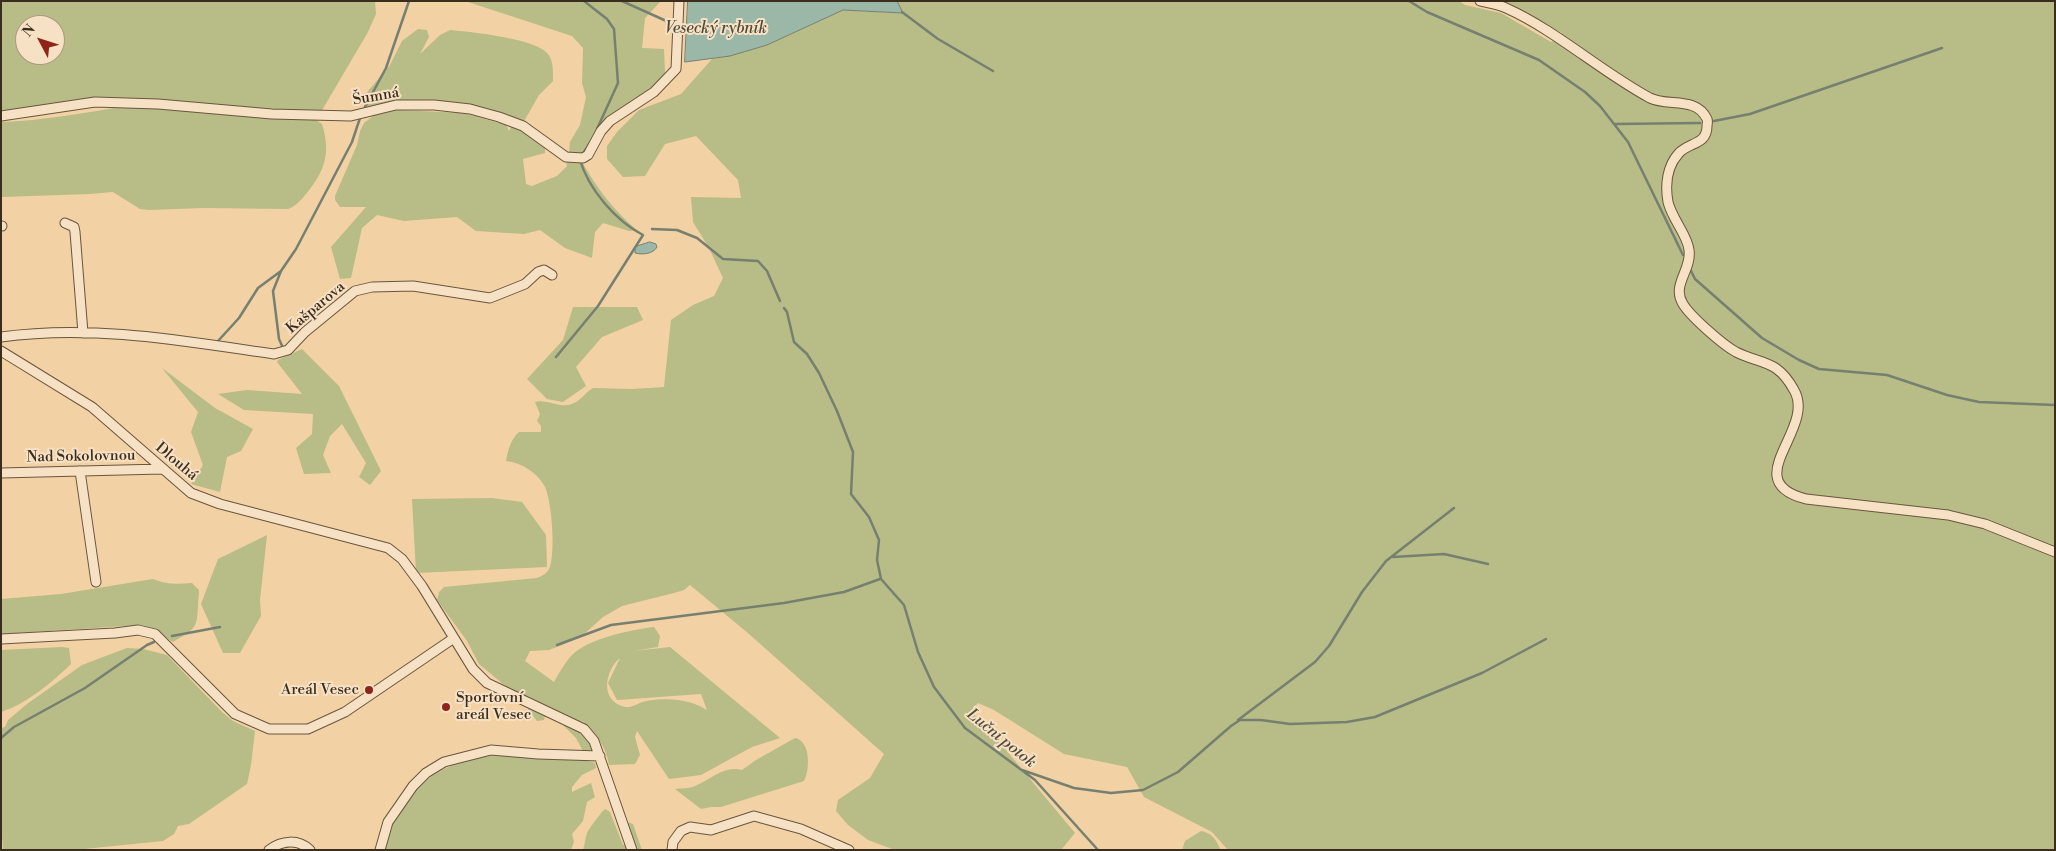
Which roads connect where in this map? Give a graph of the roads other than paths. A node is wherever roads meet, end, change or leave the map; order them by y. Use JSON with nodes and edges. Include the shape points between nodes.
{"nodes":[{"id":1,"x":679,"y":1,"type":"edge"},
{"id":2,"x":1480,"y":1,"type":"edge"},
{"id":3,"x":1,"y":116,"type":"edge"},
{"id":4,"x":65,"y":223,"type":"dead end"},
{"id":5,"x":552,"y":275,"type":"dead end"},
{"id":6,"x":83,"y":333,"type":"junction"},
{"id":7,"x":1,"y":336,"type":"edge"},
{"id":8,"x":1,"y":351,"type":"edge"},
{"id":9,"x":162,"y":470,"type":"junction"},
{"id":10,"x":80,"y":471,"type":"junction"},
{"id":11,"x":1,"y":473,"type":"edge"},
{"id":12,"x":2055,"y":552,"type":"edge"},
{"id":13,"x":96,"y":582,"type":"dead end"},
{"id":14,"x":454,"y":638,"type":"junction"},
{"id":15,"x":1,"y":639,"type":"edge"},
{"id":16,"x":600,"y":756,"type":"junction"},
{"id":17,"x":270,"y":850,"type":"edge"},
{"id":18,"x":310,"y":850,"type":"edge"},
{"id":19,"x":380,"y":850,"type":"edge"},
{"id":20,"x":632,"y":850,"type":"edge"},
{"id":21,"x":672,"y":850,"type":"edge"},
{"id":22,"x":849,"y":850,"type":"edge"}],
"edges":[{"from":1,"to":3,"type":"street","name":"Šumná","via":[[676,69],[654,92],[610,121],[583,158],[566,157],[523,126],[498,116],[434,105],[396,105],[351,116],[95,102]]},
{"from":2,"to":12,"type":"street","via":[[1504,7],[1543,28],[1652,99],[1686,103],[1698,109],[1708,120],[1707,133],[1701,142],[1680,151],[1671,165],[1666,183],[1668,202],[1689,250],[1679,294],[1684,305],[1724,344],[1778,370],[1796,392],[1795,423],[1778,463],[1776,479],[1780,487],[1790,495],[1806,499],[1968,519]]},
{"from":4,"to":6,"type":"street","via":[[74,227],[75,232]]},
{"from":5,"to":6,"type":"street","name":"Kašparova","via":[[544,270],[538,272],[525,284],[490,298],[413,286],[372,287],[355,291],[288,350],[274,354],[158,338]]},
{"from":6,"to":7,"type":"street","name":"Kašparova"},
{"from":8,"to":9,"type":"street","name":"Dlouhá","via":[[92,407]]},
{"from":9,"to":10,"type":"street","name":"Nad Sokolovnou"},
{"from":9,"to":14,"type":"street","name":"Dlouhá","via":[[191,493],[220,504],[388,548],[402,559],[417,579]]},
{"from":10,"to":11,"type":"street","name":"Nad Sokolovnou"},
{"from":10,"to":13,"type":"street"},
{"from":14,"to":15,"type":"street","via":[[345,712],[308,729],[269,729],[235,714],[155,634],[138,630]]},
{"from":14,"to":16,"type":"street","via":[[473,669],[487,683],[584,729]]},
{"from":16,"to":19,"type":"street","via":[[491,750],[444,762],[413,786],[388,822]]},
{"from":16,"to":20,"type":"street"},
{"from":17,"to":18,"type":"street","via":[[278,843],[296,842]]},
{"from":21,"to":22,"type":"street","via":[[677,836],[690,827],[711,830],[754,816],[801,828]]}]}
